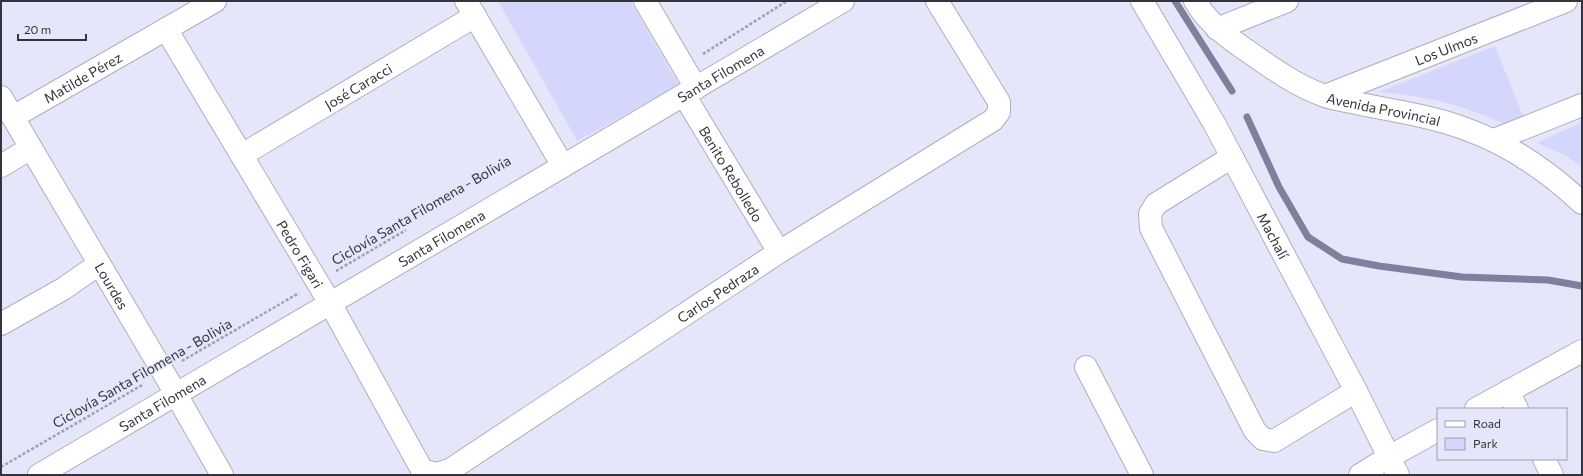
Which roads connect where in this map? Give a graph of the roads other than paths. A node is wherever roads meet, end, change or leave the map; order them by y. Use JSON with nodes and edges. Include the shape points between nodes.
{"nodes":[{"id":1,"x":215,"y":1,"type":"edge"},
{"id":2,"x":645,"y":1,"type":"edge"},
{"id":3,"x":843,"y":1,"type":"edge"},
{"id":4,"x":937,"y":1,"type":"edge"},
{"id":5,"x":1142,"y":1,"type":"edge"},
{"id":6,"x":1195,"y":1,"type":"edge"},
{"id":7,"x":1287,"y":1,"type":"edge"},
{"id":8,"x":1566,"y":1,"type":"edge"},
{"id":9,"x":470,"y":9,"type":"edge"},
{"id":10,"x":166,"y":29,"type":"junction"},
{"id":11,"x":1217,"y":29,"type":"junction"},
{"id":12,"x":690,"y":91,"type":"junction"},
{"id":13,"x":1325,"y":96,"type":"junction"},
{"id":14,"x":1,"y":97,"type":"edge"},
{"id":15,"x":1582,"y":105,"type":"edge"},
{"id":16,"x":13,"y":117,"type":"junction"},
{"id":17,"x":1494,"y":140,"type":"junction"},
{"id":18,"x":31,"y":148,"type":"junction"},
{"id":19,"x":242,"y":155,"type":"junction"},
{"id":20,"x":1232,"y":157,"type":"junction"},
{"id":21,"x":1,"y":166,"type":"edge"},
{"id":22,"x":563,"y":166,"type":"junction"},
{"id":23,"x":1582,"y":203,"type":"edge"},
{"id":24,"x":779,"y":252,"type":"junction"},
{"id":25,"x":99,"y":264,"type":"junction"},
{"id":26,"x":330,"y":303,"type":"junction"},
{"id":27,"x":1,"y":324,"type":"edge"},
{"id":28,"x":1582,"y":351,"type":"edge"},
{"id":29,"x":1086,"y":367,"type":"dead end"},
{"id":30,"x":1356,"y":391,"type":"junction"},
{"id":31,"x":176,"y":394,"type":"junction"},
{"id":32,"x":1512,"y":400,"type":"edge"},
{"id":33,"x":1480,"y":408,"type":"edge"},
{"id":34,"x":1437,"y":431,"type":"edge"},
{"id":35,"x":1544,"y":460,"type":"edge"},
{"id":36,"x":1394,"y":466,"type":"edge"},
{"id":37,"x":436,"y":474,"type":"edge"},
{"id":38,"x":39,"y":475,"type":"edge"},
{"id":39,"x":222,"y":475,"type":"edge"},
{"id":40,"x":1142,"y":475,"type":"edge"},
{"id":41,"x":1360,"y":475,"type":"edge"},
{"id":42,"x":1552,"y":475,"type":"edge"}],
"edges":[{"from":1,"to":10,"type":"street","name":"Matilde Pérez"},
{"from":2,"to":12,"type":"street","name":"Benito Rebolledo","via":[[683,66]]},
{"from":3,"to":12,"type":"street","name":"Santa Filomena"},
{"from":4,"to":24,"type":"street","name":"Carlos Pedraza","via":[[999,102],[999,112],[993,120]]},
{"from":5,"to":20,"type":"street","name":"Machalí"},
{"from":6,"to":11,"type":"street","name":"Avenida Provincial"},
{"from":7,"to":11,"type":"street"},
{"from":8,"to":13,"type":"street","name":"Los Ulmos"},
{"from":9,"to":19,"type":"street","name":"José Caracci"},
{"from":9,"to":22,"type":"street"},
{"from":10,"to":16,"type":"street","name":"Matilde Pérez"},
{"from":10,"to":19,"type":"street","name":"Pedro Figari"},
{"from":11,"to":13,"type":"street","name":"Avenida Provincial","via":[[1276,71]]},
{"from":12,"to":22,"type":"street","name":"Santa Filomena"},
{"from":12,"to":24,"type":"street","name":"Benito Rebolledo"},
{"from":13,"to":17,"type":"street","name":"Avenida Provincial","via":[[1432,118]]},
{"from":14,"to":16,"type":"street","name":"Lourdes"},
{"from":15,"to":17,"type":"street"},
{"from":16,"to":18,"type":"street","name":"Lourdes"},
{"from":17,"to":23,"type":"street","name":"Avenida Provincial","via":[[1531,161],[1563,184]]},
{"from":18,"to":21,"type":"street"},
{"from":18,"to":25,"type":"street","name":"Lourdes"},
{"from":19,"to":26,"type":"street","name":"Pedro Figari"},
{"from":20,"to":30,"type":"street","name":"Machalí"},
{"from":20,"to":30,"type":"street","via":[[1156,204],[1150,214],[1151,228],[1255,431],[1263,439],[1274,441]]},
{"from":22,"to":26,"type":"street","name":"Santa Filomena"},
{"from":24,"to":37,"type":"street","name":"Carlos Pedraza","via":[[450,470]]},
{"from":25,"to":27,"type":"street","via":[[63,289]]},
{"from":25,"to":31,"type":"street","name":"Lourdes"},
{"from":26,"to":31,"type":"street","name":"Santa Filomena"},
{"from":26,"to":37,"type":"street","name":"Pedro Figari","via":[[422,470]]},
{"from":28,"to":32,"type":"street"},
{"from":29,"to":40,"type":"street"},
{"from":30,"to":36,"type":"street","name":"Machalí"},
{"from":31,"to":38,"type":"street","name":"Santa Filomena"},
{"from":31,"to":39,"type":"street","name":"Lourdes"},
{"from":32,"to":33,"type":"street"},
{"from":34,"to":36,"type":"street"},
{"from":35,"to":42,"type":"street"},
{"from":36,"to":41,"type":"street"}]}
